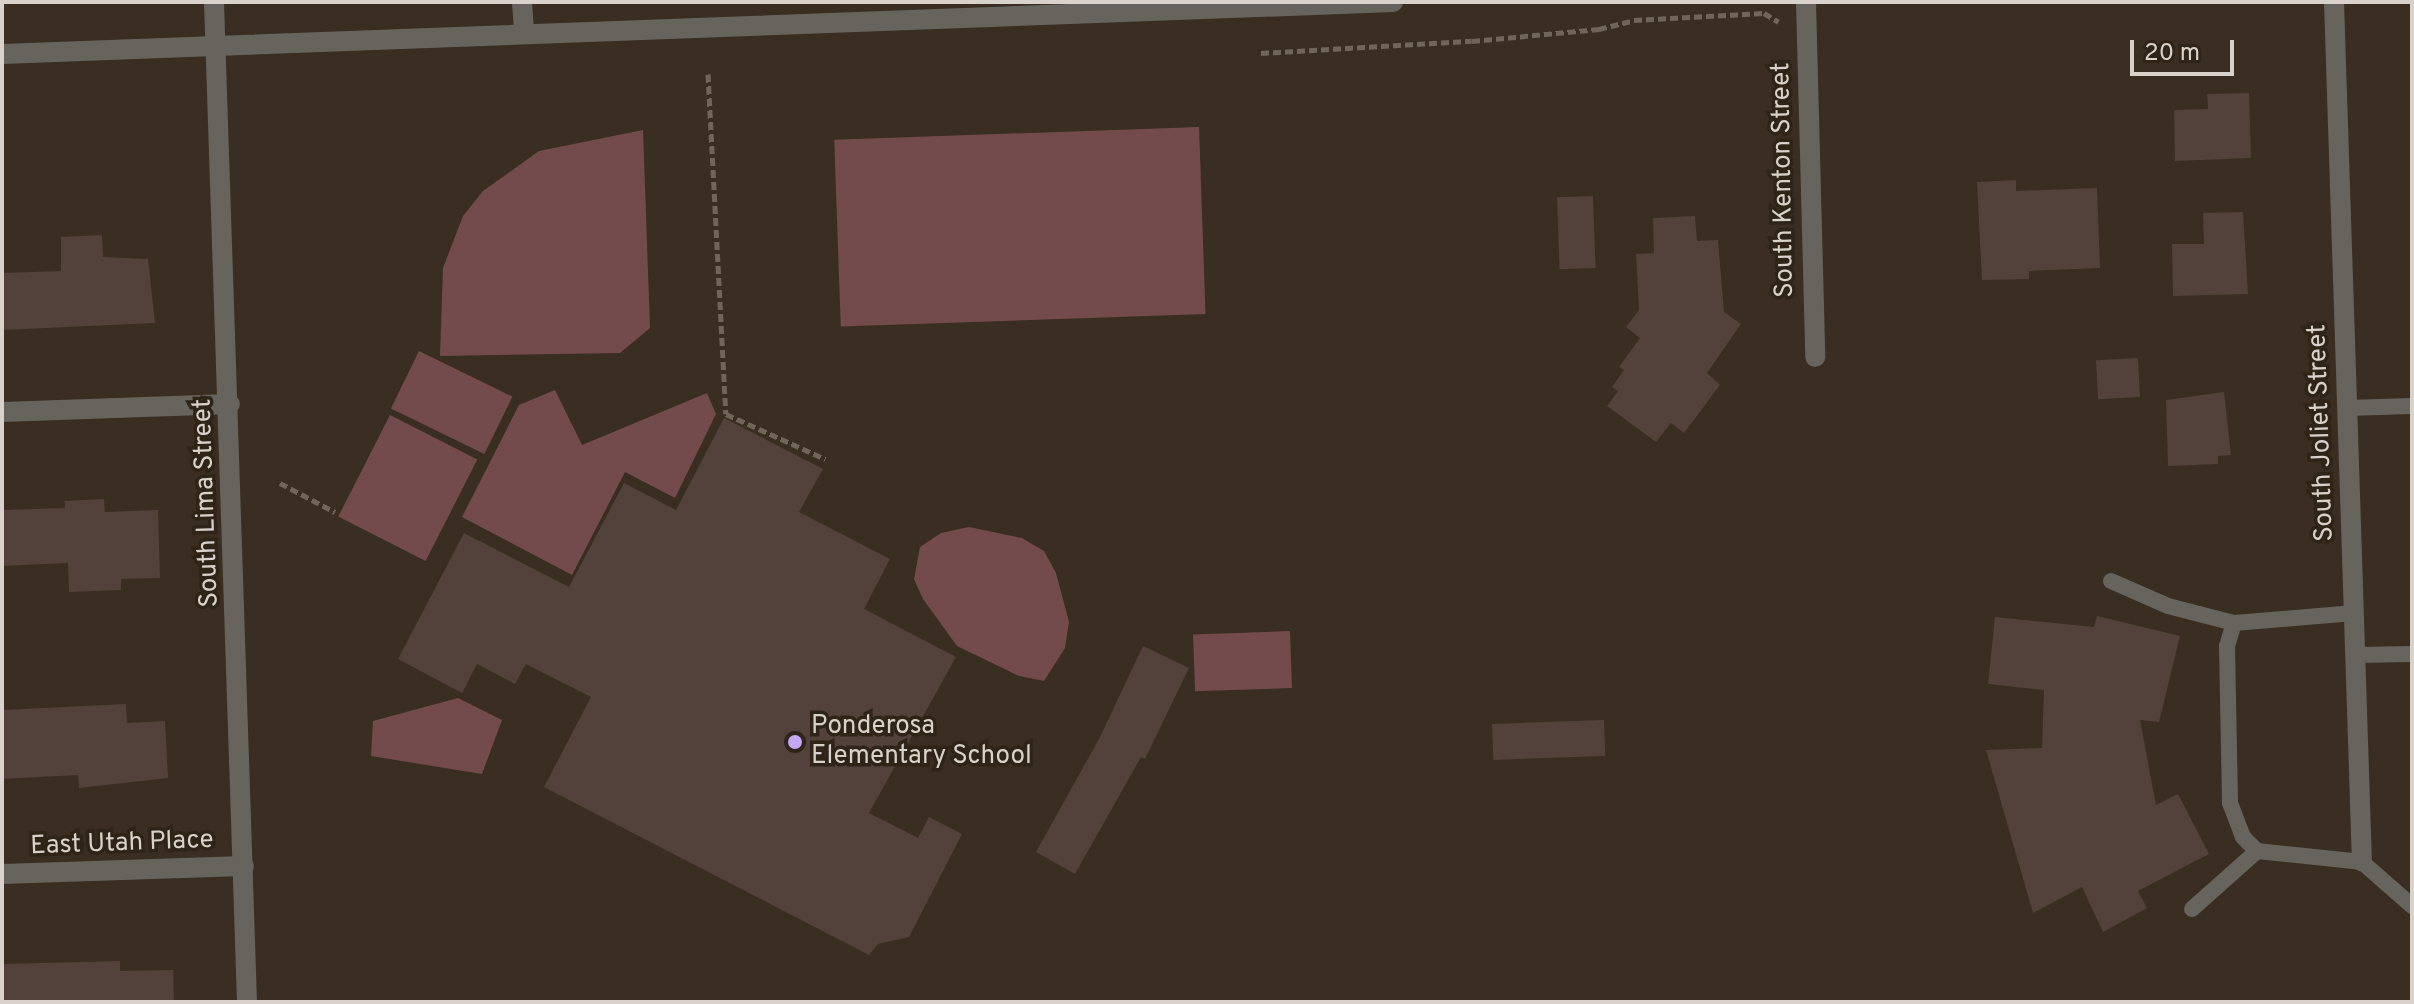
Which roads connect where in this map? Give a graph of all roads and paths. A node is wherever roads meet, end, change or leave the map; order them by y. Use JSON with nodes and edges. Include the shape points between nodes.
{"nodes":[{"id":1,"x":214,"y":2,"type":"edge"},
{"id":2,"x":522,"y":2,"type":"edge"},
{"id":3,"x":1393,"y":2,"type":"edge"},
{"id":4,"x":1806,"y":2,"type":"edge"},
{"id":5,"x":2334,"y":2,"type":"edge"},
{"id":6,"x":1017,"y":9,"type":"edge"},
{"id":7,"x":1807,"y":31,"type":"junction"},
{"id":8,"x":524,"y":34,"type":"junction"},
{"id":9,"x":215,"y":45,"type":"junction"},
{"id":10,"x":1261,"y":53,"type":"dead end"},
{"id":11,"x":2,"y":54,"type":"edge"},
{"id":12,"x":708,"y":74,"type":"dead end"},
{"id":13,"x":1815,"y":357,"type":"dead end"},
{"id":14,"x":230,"y":404,"type":"junction"},
{"id":15,"x":2412,"y":406,"type":"edge"},
{"id":16,"x":2347,"y":408,"type":"junction"},
{"id":17,"x":2,"y":412,"type":"edge"},
{"id":18,"x":825,"y":459,"type":"dead end"},
{"id":19,"x":280,"y":483,"type":"dead end"},
{"id":20,"x":335,"y":512,"type":"dead end"},
{"id":21,"x":2111,"y":581,"type":"dead end"},
{"id":22,"x":2354,"y":613,"type":"junction"},
{"id":23,"x":2234,"y":623,"type":"junction"},
{"id":24,"x":2412,"y":654,"type":"edge"},
{"id":25,"x":2355,"y":655,"type":"junction"},
{"id":26,"x":2257,"y":851,"type":"junction"},
{"id":27,"x":2362,"y":862,"type":"junction"},
{"id":28,"x":244,"y":866,"type":"junction"},
{"id":29,"x":2,"y":874,"type":"edge"},
{"id":30,"x":2412,"y":906,"type":"edge"},
{"id":31,"x":2192,"y":909,"type":"dead end"},
{"id":32,"x":247,"y":1002,"type":"edge"}],
"edges":[{"from":1,"to":9,"type":"street","name":"South Lima Street"},
{"from":2,"to":8,"type":"street"},
{"from":3,"to":6,"type":"street"},
{"from":4,"to":7,"type":"street","name":"South Kenton Street"},
{"from":5,"to":16,"type":"street","name":"South Joliet Street"},
{"from":6,"to":8,"type":"street"},
{"from":7,"to":10,"type":"path","via":[[1787,31],[1764,13],[1634,20],[1599,29],[1472,41]]},
{"from":7,"to":13,"type":"street","name":"South Kenton Street"},
{"from":8,"to":9,"type":"street"},
{"from":9,"to":11,"type":"street"},
{"from":9,"to":14,"type":"street","name":"South Lima Street"},
{"from":12,"to":18,"type":"path","via":[[726,414]]},
{"from":14,"to":17,"type":"street"},
{"from":14,"to":28,"type":"street","name":"South Lima Street"},
{"from":15,"to":16,"type":"lane"},
{"from":16,"to":22,"type":"street","name":"South Joliet Street"},
{"from":19,"to":20,"type":"path"},
{"from":21,"to":23,"type":"lane","via":[[2168,606]]},
{"from":22,"to":23,"type":"lane"},
{"from":22,"to":25,"type":"street","name":"South Joliet Street"},
{"from":23,"to":26,"type":"lane","via":[[2227,646],[2230,803],[2243,837]]},
{"from":24,"to":25,"type":"lane"},
{"from":25,"to":27,"type":"street","name":"South Joliet Street"},
{"from":26,"to":27,"type":"lane"},
{"from":26,"to":31,"type":"lane"},
{"from":27,"to":30,"type":"lane"},
{"from":28,"to":29,"type":"street","name":"East Utah Place"},
{"from":28,"to":32,"type":"street","name":"South Lima Street"}]}
